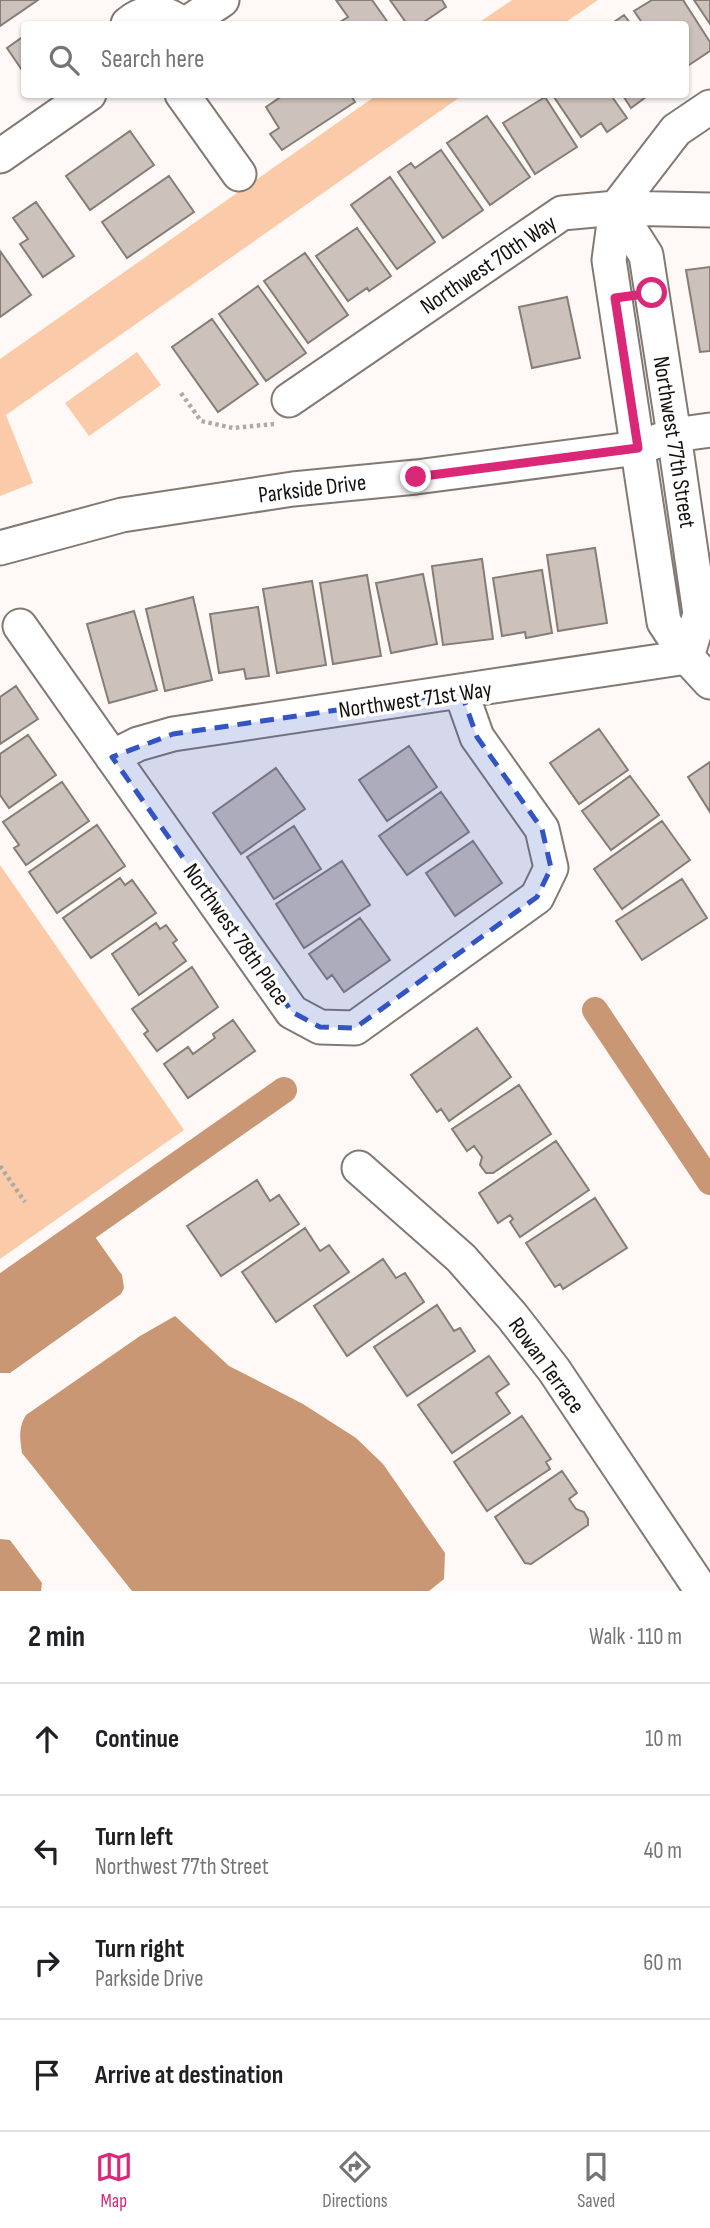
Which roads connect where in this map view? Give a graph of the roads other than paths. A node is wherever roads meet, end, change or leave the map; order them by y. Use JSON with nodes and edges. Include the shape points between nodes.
{"nodes":[{"id":1,"x":222,"y":0,"type":"edge"},
{"id":2,"x":124,"y":16,"type":"edge"},
{"id":3,"x":178,"y":21,"type":"edge"},
{"id":4,"x":190,"y":21,"type":"edge"},
{"id":5,"x":83,"y":98,"type":"edge"},
{"id":6,"x":185,"y":98,"type":"edge"},
{"id":7,"x":710,"y":107,"type":"edge"},
{"id":8,"x":0,"y":156,"type":"edge"},
{"id":9,"x":239,"y":174,"type":"dead end"},
{"id":10,"x":616,"y":208,"type":"junction"},
{"id":11,"x":710,"y":210,"type":"edge"},
{"id":12,"x":652,"y":293,"type":"junction"},
{"id":13,"x":615,"y":298,"type":"junction"},
{"id":14,"x":285,"y":412,"type":"road end"},
{"id":15,"x":710,"y":430,"type":"edge"},
{"id":16,"x":674,"y":435,"type":"junction"},
{"id":17,"x":638,"y":448,"type":"junction"},
{"id":18,"x":0,"y":548,"type":"edge"},
{"id":19,"x":697,"y":590,"type":"junction"},
{"id":20,"x":660,"y":595,"type":"junction"},
{"id":21,"x":20,"y":626,"type":"dead end"},
{"id":22,"x":687,"y":657,"type":"junction"},
{"id":23,"x":710,"y":682,"type":"edge"},
{"id":24,"x":461,"y":692,"type":"junction"},
{"id":25,"x":112,"y":757,"type":"junction"},
{"id":26,"x":359,"y":1168,"type":"dead end"},
{"id":27,"x":702,"y":1591,"type":"edge"}],
"edges":[{"from":1,"to":4,"type":"street"},
{"from":2,"to":3,"type":"street","via":[[163,14]]},
{"from":5,"to":8,"type":"street"},
{"from":6,"to":9,"type":"street"},
{"from":7,"to":10,"type":"street","via":[[676,130]]},
{"from":10,"to":11,"type":"street","name":"Northwest 70th Way"},
{"from":10,"to":12,"type":"street","name":"Northwest 77th Street","via":[[646,256]]},
{"from":10,"to":13,"type":"street","name":"Northwest 77th Street","via":[[609,260]]},
{"from":10,"to":14,"type":"street","name":"Northwest 70th Way","via":[[562,213]]},
{"from":12,"to":13,"type":"street"},
{"from":12,"to":16,"type":"street","name":"Northwest 77th Street"},
{"from":13,"to":17,"type":"street","name":"Northwest 77th Street"},
{"from":15,"to":16,"type":"street","name":"Parkside Drive"},
{"from":16,"to":17,"type":"street","name":"Parkside Drive"},
{"from":16,"to":19,"type":"street","name":"Northwest 77th Street"},
{"from":17,"to":18,"type":"street","name":"Parkside Drive","via":[[293,488],[122,515]]},
{"from":17,"to":20,"type":"street","name":"Northwest 77th Street"},
{"from":19,"to":20,"type":"street"},
{"from":19,"to":22,"type":"street","name":"Northwest 77th Street","via":[[700,614]]},
{"from":20,"to":22,"type":"street","name":"Northwest 77th Street","via":[[664,622]]},
{"from":21,"to":25,"type":"street","name":"Northwest 78th Place"},
{"from":22,"to":23,"type":"street"},
{"from":22,"to":24,"type":"street","name":"Northwest 71st Way"},
{"from":24,"to":25,"type":"street","name":"Northwest 71st Way","via":[[173,734]]},
{"from":24,"to":25,"type":"street","name":"Northwest 78th Place","via":[[477,737],[542,830],[551,868],[537,897],[355,1028],[320,1027],[292,1012]]},
{"from":26,"to":27,"type":"street","name":"Rowan Terrace","via":[[461,1258],[512,1316],[554,1370]]}]}
